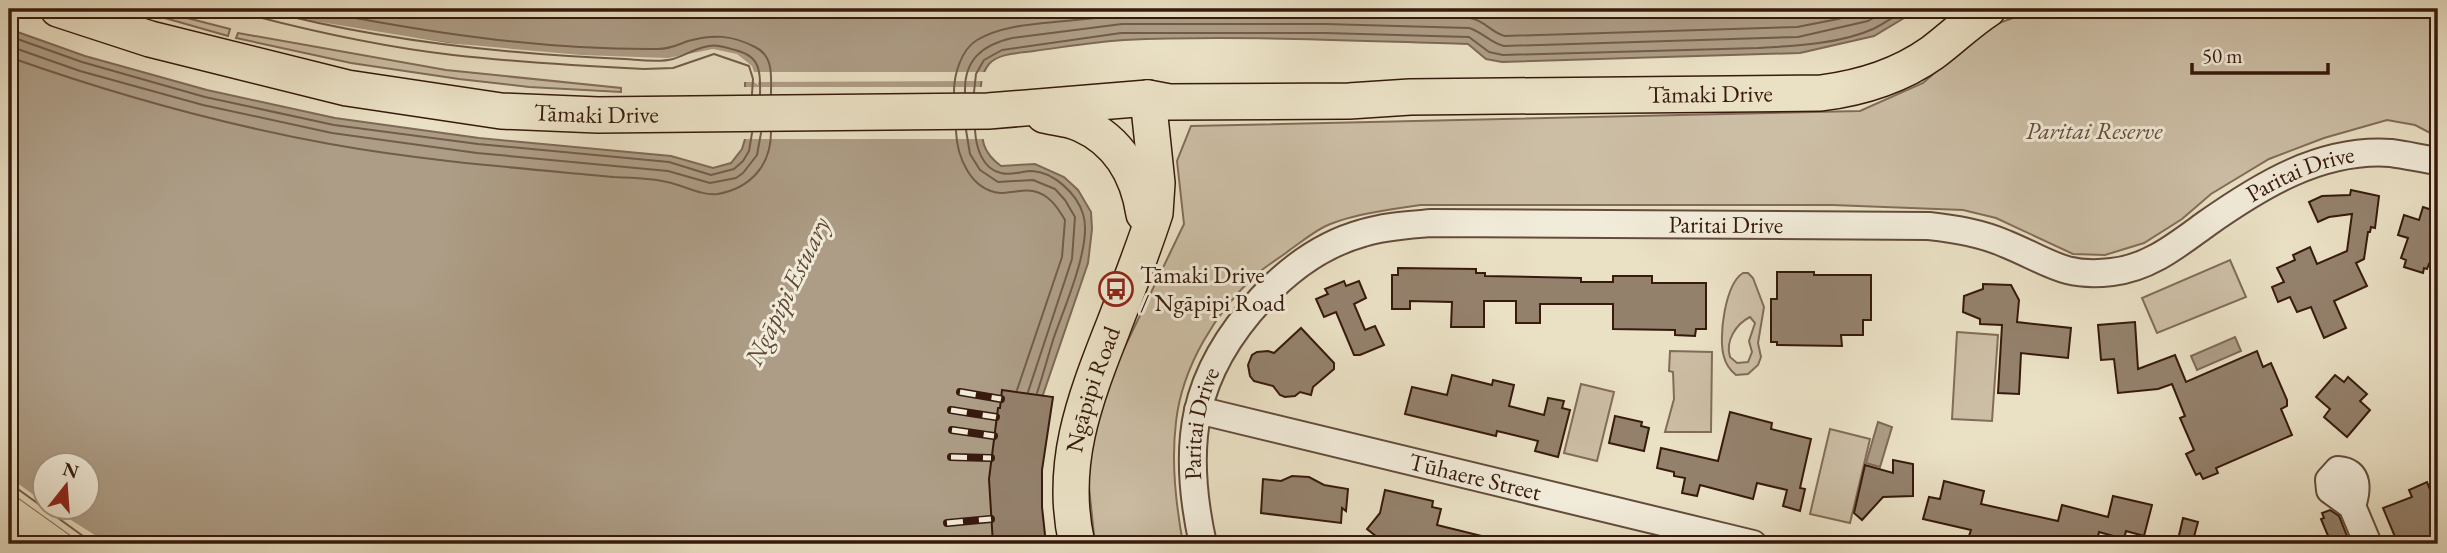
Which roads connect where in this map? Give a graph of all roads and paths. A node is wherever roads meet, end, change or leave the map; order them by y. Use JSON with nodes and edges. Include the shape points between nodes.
{"nodes":[{"id":1,"x":58,"y":9,"type":"edge"},
{"id":2,"x":1988,"y":9,"type":"edge"},
{"id":3,"x":1162,"y":96,"type":"junction"},
{"id":4,"x":1023,"y":109,"type":"junction"},
{"id":5,"x":2438,"y":162,"type":"edge"},
{"id":6,"x":1145,"y":244,"type":"junction"},
{"id":7,"x":1198,"y":410,"type":"junction"},
{"id":8,"x":2352,"y":506,"type":"dead end"},
{"id":9,"x":1077,"y":544,"type":"edge"},
{"id":10,"x":1203,"y":544,"type":"edge"},
{"id":11,"x":1753,"y":544,"type":"edge"},
{"id":12,"x":2368,"y":544,"type":"edge"}],
"edges":[{"from":1,"to":4,"type":"main road","name":"Tāmaki Drive","via":[[196,51],[347,88],[501,111],[738,114]]},
{"from":2,"to":3,"type":"main road","name":"Tāmaki Drive","via":[[1908,68],[1842,90],[1349,101]]},
{"from":3,"to":4,"type":"main road","name":"Tāmaki Drive"},
{"from":3,"to":6,"type":"main road","name":"Ngāpipi Road","via":[[1157,200]]},
{"from":4,"to":6,"type":"main road","via":[[1082,124],[1115,148],[1140,192]]},
{"from":5,"to":7,"type":"street","name":"Paritai Drive","via":[[2390,153],[2343,156],[2302,168],[2264,186],[2162,256],[2113,272],[2060,269],[1990,237],[1929,226],[1432,223],[1373,231],[1332,244],[1279,280],[1229,335],[1211,369]]},
{"from":6,"to":9,"type":"main road","name":"Ngāpipi Road","via":[[1085,400],[1077,433],[1071,478]]},
{"from":7,"to":10,"type":"street","name":"Paritai Drive","via":[[1192,469]]},
{"from":7,"to":11,"type":"street","name":"Tūhaere Street"},
{"from":8,"to":12,"type":"street"}]}
